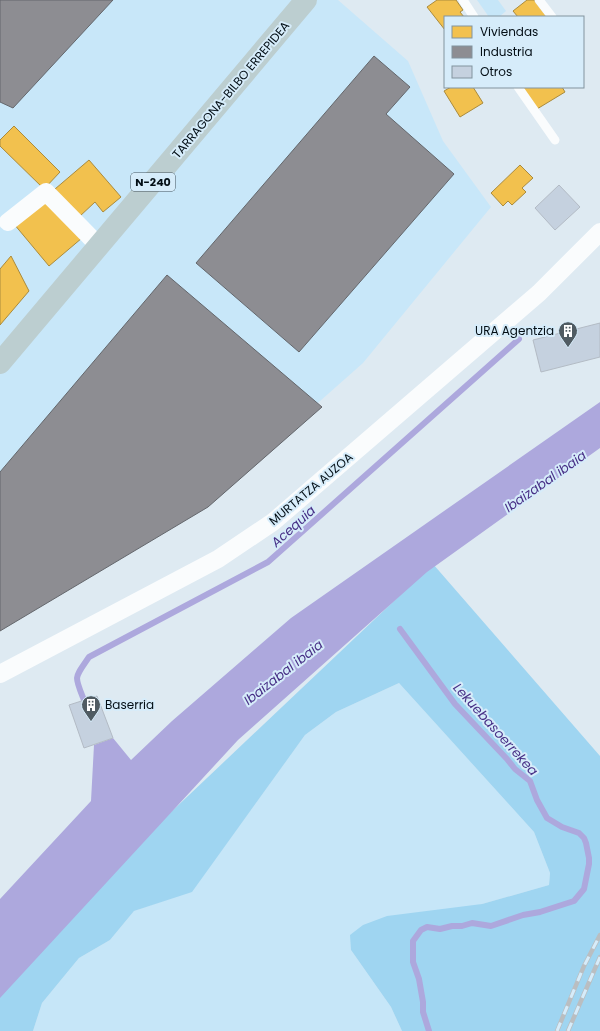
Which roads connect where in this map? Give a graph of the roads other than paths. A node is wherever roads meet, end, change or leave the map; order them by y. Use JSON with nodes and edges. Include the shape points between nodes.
{"nodes":[{"id":1,"x":306,"y":0,"type":"edge"},
{"id":2,"x":463,"y":0,"type":"edge"},
{"id":3,"x":539,"y":0,"type":"edge"},
{"id":4,"x":473,"y":16,"type":"edge"},
{"id":5,"x":551,"y":16,"type":"edge"},
{"id":6,"x":519,"y":88,"type":"edge"},
{"id":7,"x":555,"y":140,"type":"dead end"},
{"id":8,"x":8,"y":222,"type":"dead end"},
{"id":9,"x":600,"y":232,"type":"edge"},
{"id":10,"x":98,"y":246,"type":"junction"},
{"id":11,"x":0,"y":363,"type":"edge"},
{"id":12,"x":0,"y":674,"type":"edge"}],
"edges":[{"from":1,"to":10,"type":"highway","name":"TARRAGONA-BILBO ERREPIDEA","number":"N-240"},
{"from":2,"to":4,"type":"lane"},
{"from":3,"to":5,"type":"lane"},
{"from":6,"to":7,"type":"lane"},
{"from":8,"to":10,"type":"street","via":[[46,192]]},
{"from":9,"to":12,"type":"street","name":"MURTATZA AUZOA","via":[[539,293],[273,522],[218,559]]},
{"from":10,"to":11,"type":"highway","name":"TARRAGONA-BILBO ERREPIDEA","number":"N-240"}]}
